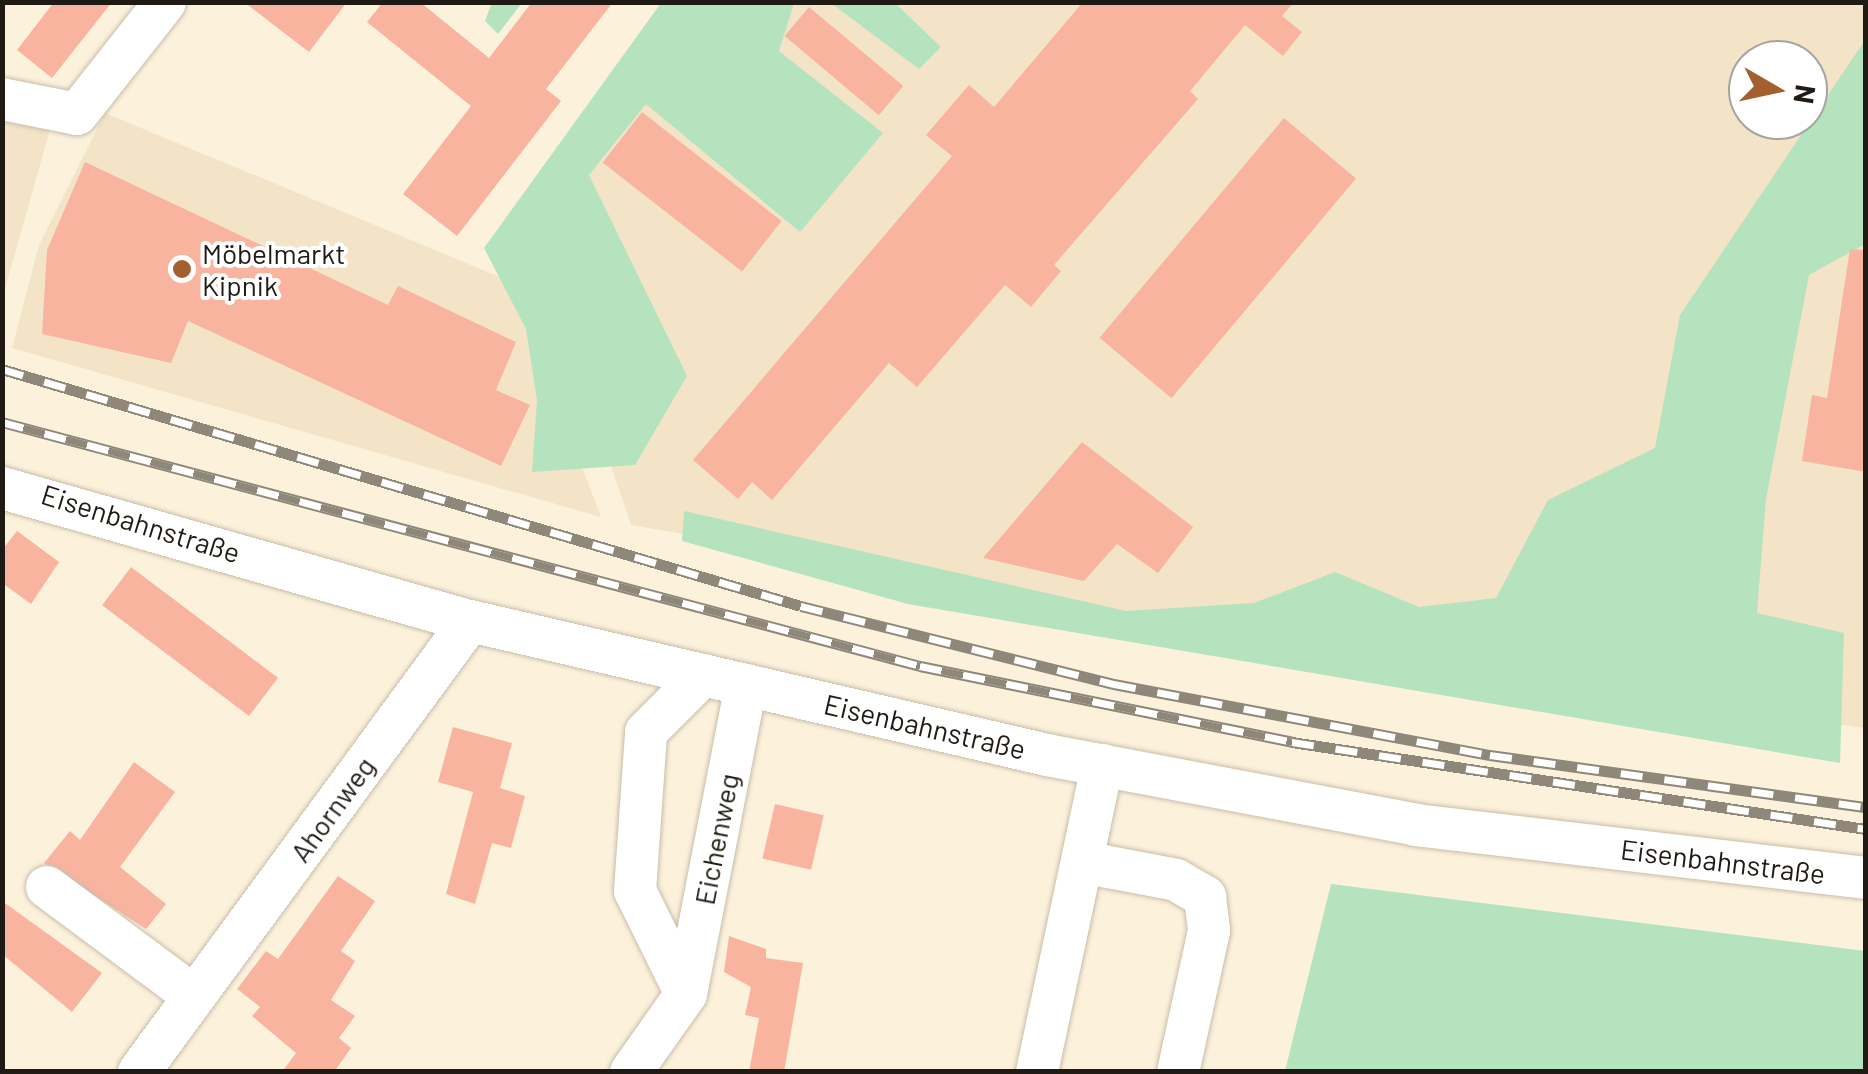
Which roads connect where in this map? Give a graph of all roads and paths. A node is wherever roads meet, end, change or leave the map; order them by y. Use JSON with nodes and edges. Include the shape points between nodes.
{"nodes":[{"id":1,"x":165,"y":2,"type":"edge"},
{"id":2,"x":2,"y":99,"type":"edge"},
{"id":3,"x":2,"y":488,"type":"edge"},
{"id":4,"x":470,"y":621,"type":"junction"},
{"id":5,"x":703,"y":675,"type":"junction"},
{"id":6,"x":746,"y":685,"type":"junction"},
{"id":7,"x":1102,"y":765,"type":"junction"},
{"id":8,"x":1082,"y":862,"type":"junction"},
{"id":9,"x":1866,"y":878,"type":"edge"},
{"id":10,"x":47,"y":887,"type":"dead end"},
{"id":11,"x":686,"y":994,"type":"junction"},
{"id":12,"x":194,"y":996,"type":"junction"},
{"id":13,"x":138,"y":1072,"type":"edge"},
{"id":14,"x":631,"y":1072,"type":"edge"},
{"id":15,"x":1037,"y":1072,"type":"edge"},
{"id":16,"x":1178,"y":1072,"type":"edge"}],
"edges":[{"from":1,"to":2,"type":"street","via":[[77,114]]},
{"from":3,"to":4,"type":"street","name":"Eisenbahnstraße"},
{"from":4,"to":5,"type":"street","name":"Eisenbahnstraße"},
{"from":4,"to":12,"type":"street","name":"Ahornweg"},
{"from":5,"to":6,"type":"street","name":"Eisenbahnstraße"},
{"from":5,"to":11,"type":"street","via":[[646,732],[635,892]]},
{"from":6,"to":7,"type":"street","name":"Eisenbahnstraße"},
{"from":6,"to":11,"type":"street","name":"Eichenweg"},
{"from":7,"to":8,"type":"street"},
{"from":7,"to":9,"type":"street","name":"Eisenbahnstraße","via":[[1416,824]]},
{"from":8,"to":15,"type":"street"},
{"from":8,"to":16,"type":"street","via":[[1176,880],[1205,896],[1209,931]]},
{"from":10,"to":12,"type":"street"},
{"from":11,"to":14,"type":"street","name":"Eichenweg"},
{"from":12,"to":13,"type":"street","name":"Ahornweg"}]}
